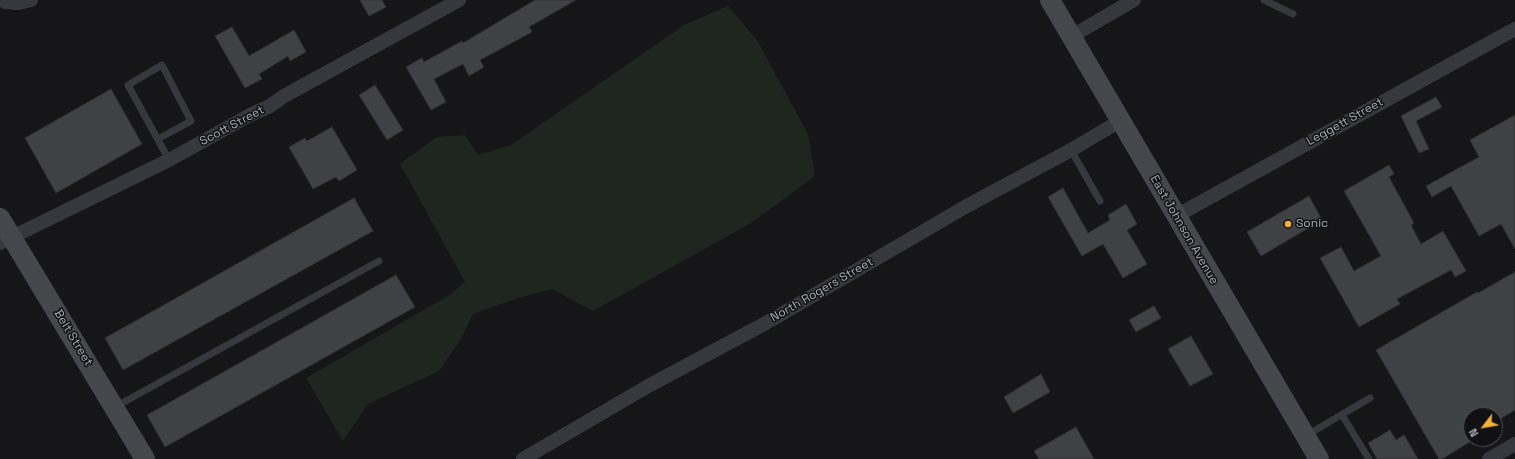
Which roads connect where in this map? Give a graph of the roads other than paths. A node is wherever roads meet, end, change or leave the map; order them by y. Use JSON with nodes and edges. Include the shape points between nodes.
{"nodes":[{"id":1,"x":2,"y":0,"type":"edge"},
{"id":2,"x":31,"y":0,"type":"edge"},
{"id":3,"x":459,"y":0,"type":"edge"},
{"id":4,"x":1050,"y":0,"type":"edge"},
{"id":5,"x":1134,"y":0,"type":"edge"},
{"id":6,"x":1264,"y":0,"type":"edge"},
{"id":7,"x":1293,"y":14,"type":"dead end"},
{"id":8,"x":1515,"y":30,"type":"edge"},
{"id":9,"x":1072,"y":36,"type":"junction"},
{"id":10,"x":1120,"y":121,"type":"junction"},
{"id":11,"x":158,"y":139,"type":"junction"},
{"id":12,"x":1071,"y":150,"type":"junction"},
{"id":13,"x":169,"y":160,"type":"junction"},
{"id":14,"x":1100,"y":201,"type":"dead end"},
{"id":15,"x":1176,"y":216,"type":"junction"},
{"id":16,"x":0,"y":218,"type":"edge"},
{"id":17,"x":6,"y":240,"type":"edge"},
{"id":18,"x":379,"y":261,"type":"dead end"},
{"id":19,"x":1370,"y":398,"type":"dead end"},
{"id":20,"x":114,"y":407,"type":"junction"},
{"id":21,"x":1342,"y":415,"type":"junction"},
{"id":22,"x":1305,"y":436,"type":"junction"},
{"id":23,"x":1515,"y":444,"type":"edge"},
{"id":24,"x":145,"y":459,"type":"edge"},
{"id":25,"x":523,"y":459,"type":"edge"},
{"id":26,"x":1319,"y":459,"type":"edge"},
{"id":27,"x":1369,"y":459,"type":"edge"},
{"id":28,"x":1489,"y":459,"type":"edge"}],
"edges":[{"from":1,"to":2,"type":"street","via":[[18,3]]},
{"from":3,"to":13,"type":"street","name":"Scott Street"},
{"from":4,"to":9,"type":"main road","name":"East Johnson Avenue"},
{"from":5,"to":9,"type":"street"},
{"from":6,"to":7,"type":"lane"},
{"from":8,"to":15,"type":"street","name":"Leggett Street"},
{"from":9,"to":10,"type":"main road","name":"East Johnson Avenue"},
{"from":10,"to":12,"type":"street","name":"North Rogers Street"},
{"from":10,"to":15,"type":"main road","name":"East Johnson Avenue"},
{"from":11,"to":11,"type":"lane","via":[[128,85],[162,65],[192,121]]},
{"from":11,"to":13,"type":"lane"},
{"from":12,"to":14,"type":"lane"},
{"from":12,"to":25,"type":"street","name":"North Rogers Street","via":[[965,207],[766,323],[650,385]]},
{"from":13,"to":17,"type":"street","name":"Scott Street"},
{"from":15,"to":22,"type":"main road","name":"East Johnson Avenue"},
{"from":16,"to":17,"type":"main road","name":"Belt Street"},
{"from":17,"to":20,"type":"main road","name":"Belt Street"},
{"from":18,"to":20,"type":"lane"},
{"from":19,"to":21,"type":"lane"},
{"from":20,"to":24,"type":"main road","name":"Belt Street"},
{"from":21,"to":22,"type":"lane"},
{"from":21,"to":27,"type":"lane"},
{"from":22,"to":26,"type":"main road","name":"East Johnson Avenue"},
{"from":23,"to":28,"type":"street"}]}
